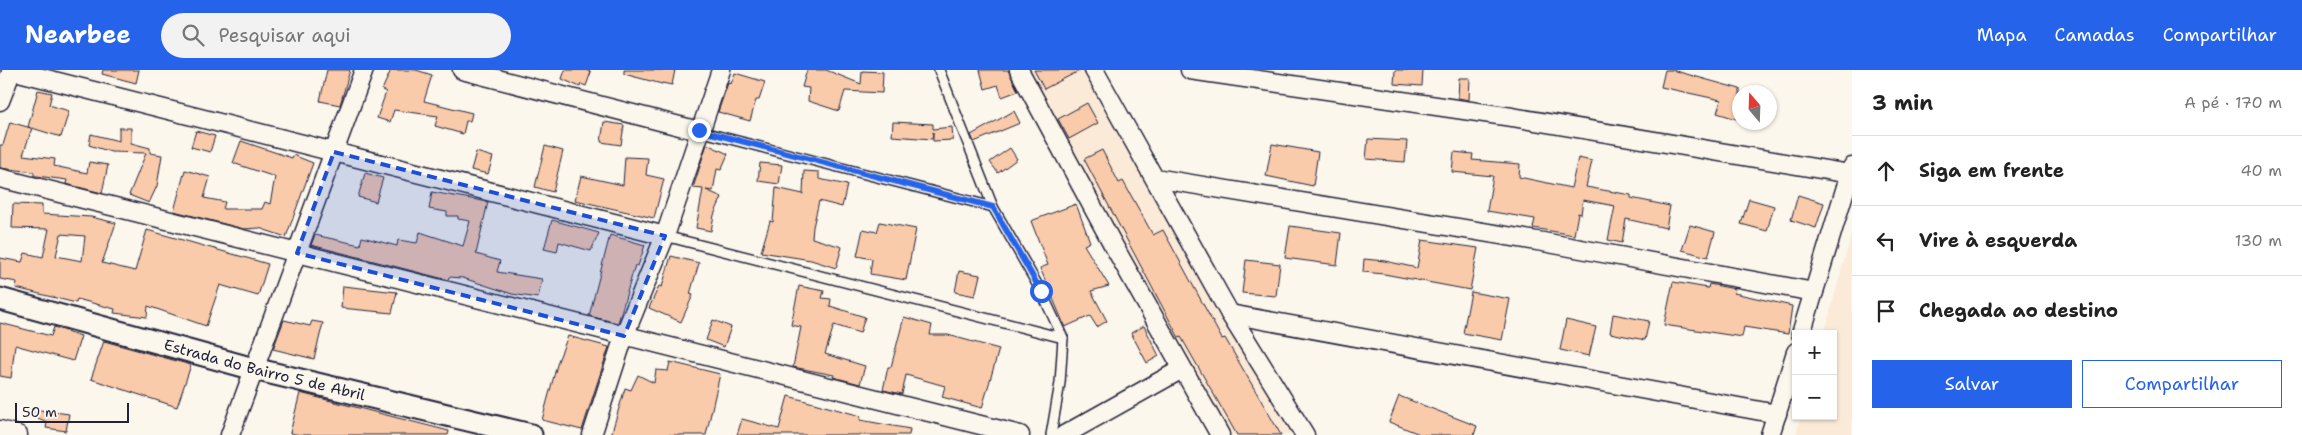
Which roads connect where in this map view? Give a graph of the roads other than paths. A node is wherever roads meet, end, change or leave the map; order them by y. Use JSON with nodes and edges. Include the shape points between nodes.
{"nodes":[{"id":1,"x":12,"y":70,"type":"edge"},
{"id":2,"x":364,"y":70,"type":"edge"},
{"id":3,"x":462,"y":70,"type":"edge"},
{"id":4,"x":721,"y":70,"type":"edge"},
{"id":5,"x":937,"y":70,"type":"edge"},
{"id":6,"x":1019,"y":70,"type":"edge"},
{"id":7,"x":1094,"y":70,"type":"edge"},
{"id":8,"x":1190,"y":70,"type":"edge"},
{"id":9,"x":0,"y":101,"type":"edge"},
{"id":10,"x":699,"y":130,"type":"junction"},
{"id":11,"x":334,"y":152,"type":"junction"},
{"id":12,"x":1851,"y":170,"type":"edge"},
{"id":13,"x":0,"y":178,"type":"edge"},
{"id":14,"x":1155,"y":178,"type":"junction"},
{"id":15,"x":993,"y":207,"type":"junction"},
{"id":16,"x":665,"y":236,"type":"junction"},
{"id":17,"x":297,"y":253,"type":"junction"},
{"id":18,"x":1814,"y":292,"type":"junction"},
{"id":19,"x":0,"y":299,"type":"edge"},
{"id":20,"x":1230,"y":314,"type":"junction"},
{"id":21,"x":1802,"y":330,"type":"edge"},
{"id":22,"x":624,"y":336,"type":"junction"},
{"id":23,"x":1063,"y":338,"type":"junction"},
{"id":24,"x":1792,"y":365,"type":"edge"},
{"id":25,"x":254,"y":368,"type":"junction"},
{"id":26,"x":1182,"y":370,"type":"junction"},
{"id":27,"x":1777,"y":414,"type":"junction"},
{"id":28,"x":0,"y":430,"type":"edge"},
{"id":29,"x":18,"y":435,"type":"edge"},
{"id":30,"x":230,"y":435,"type":"edge"},
{"id":31,"x":531,"y":435,"type":"edge"},
{"id":32,"x":592,"y":435,"type":"edge"},
{"id":33,"x":1020,"y":435,"type":"edge"},
{"id":34,"x":1051,"y":435,"type":"edge"},
{"id":35,"x":1064,"y":435,"type":"edge"},
{"id":36,"x":1220,"y":435,"type":"edge"},
{"id":37,"x":1305,"y":435,"type":"edge"},
{"id":38,"x":1770,"y":435,"type":"edge"}],
"edges":[{"from":1,"to":9,"type":"street"},
{"from":1,"to":11,"type":"street"},
{"from":2,"to":11,"type":"street"},
{"from":3,"to":10,"type":"street"},
{"from":4,"to":10,"type":"street"},
{"from":5,"to":15,"type":"lane"},
{"from":6,"to":26,"type":"street"},
{"from":7,"to":14,"type":"street"},
{"from":8,"to":12,"type":"street"},
{"from":10,"to":15,"type":"lane"},
{"from":10,"to":16,"type":"street"},
{"from":11,"to":16,"type":"street"},
{"from":11,"to":17,"type":"street"},
{"from":12,"to":18,"type":"street"},
{"from":13,"to":17,"type":"street"},
{"from":14,"to":18,"type":"street","via":[[1543,242]]},
{"from":14,"to":20,"type":"street"},
{"from":15,"to":23,"type":"lane","via":[[1041,291]]},
{"from":16,"to":22,"type":"street"},
{"from":16,"to":23,"type":"lane"},
{"from":17,"to":22,"type":"street"},
{"from":17,"to":25,"type":"street"},
{"from":18,"to":21,"type":"street"},
{"from":19,"to":25,"type":"street","name":"Estrada do Bairro 5 de Abril"},
{"from":20,"to":27,"type":"street"},
{"from":20,"to":37,"type":"street"},
{"from":22,"to":32,"type":"street"},
{"from":22,"to":33,"type":"street"},
{"from":23,"to":34,"type":"lane","via":[[1060,383]]},
{"from":24,"to":27,"type":"street"},
{"from":25,"to":30,"type":"street"},
{"from":25,"to":31,"type":"street","name":"Estrada do Bairro 5 de Abril"},
{"from":26,"to":35,"type":"street"},
{"from":26,"to":36,"type":"street"},
{"from":27,"to":38,"type":"street"},
{"from":28,"to":29,"type":"street"}]}
